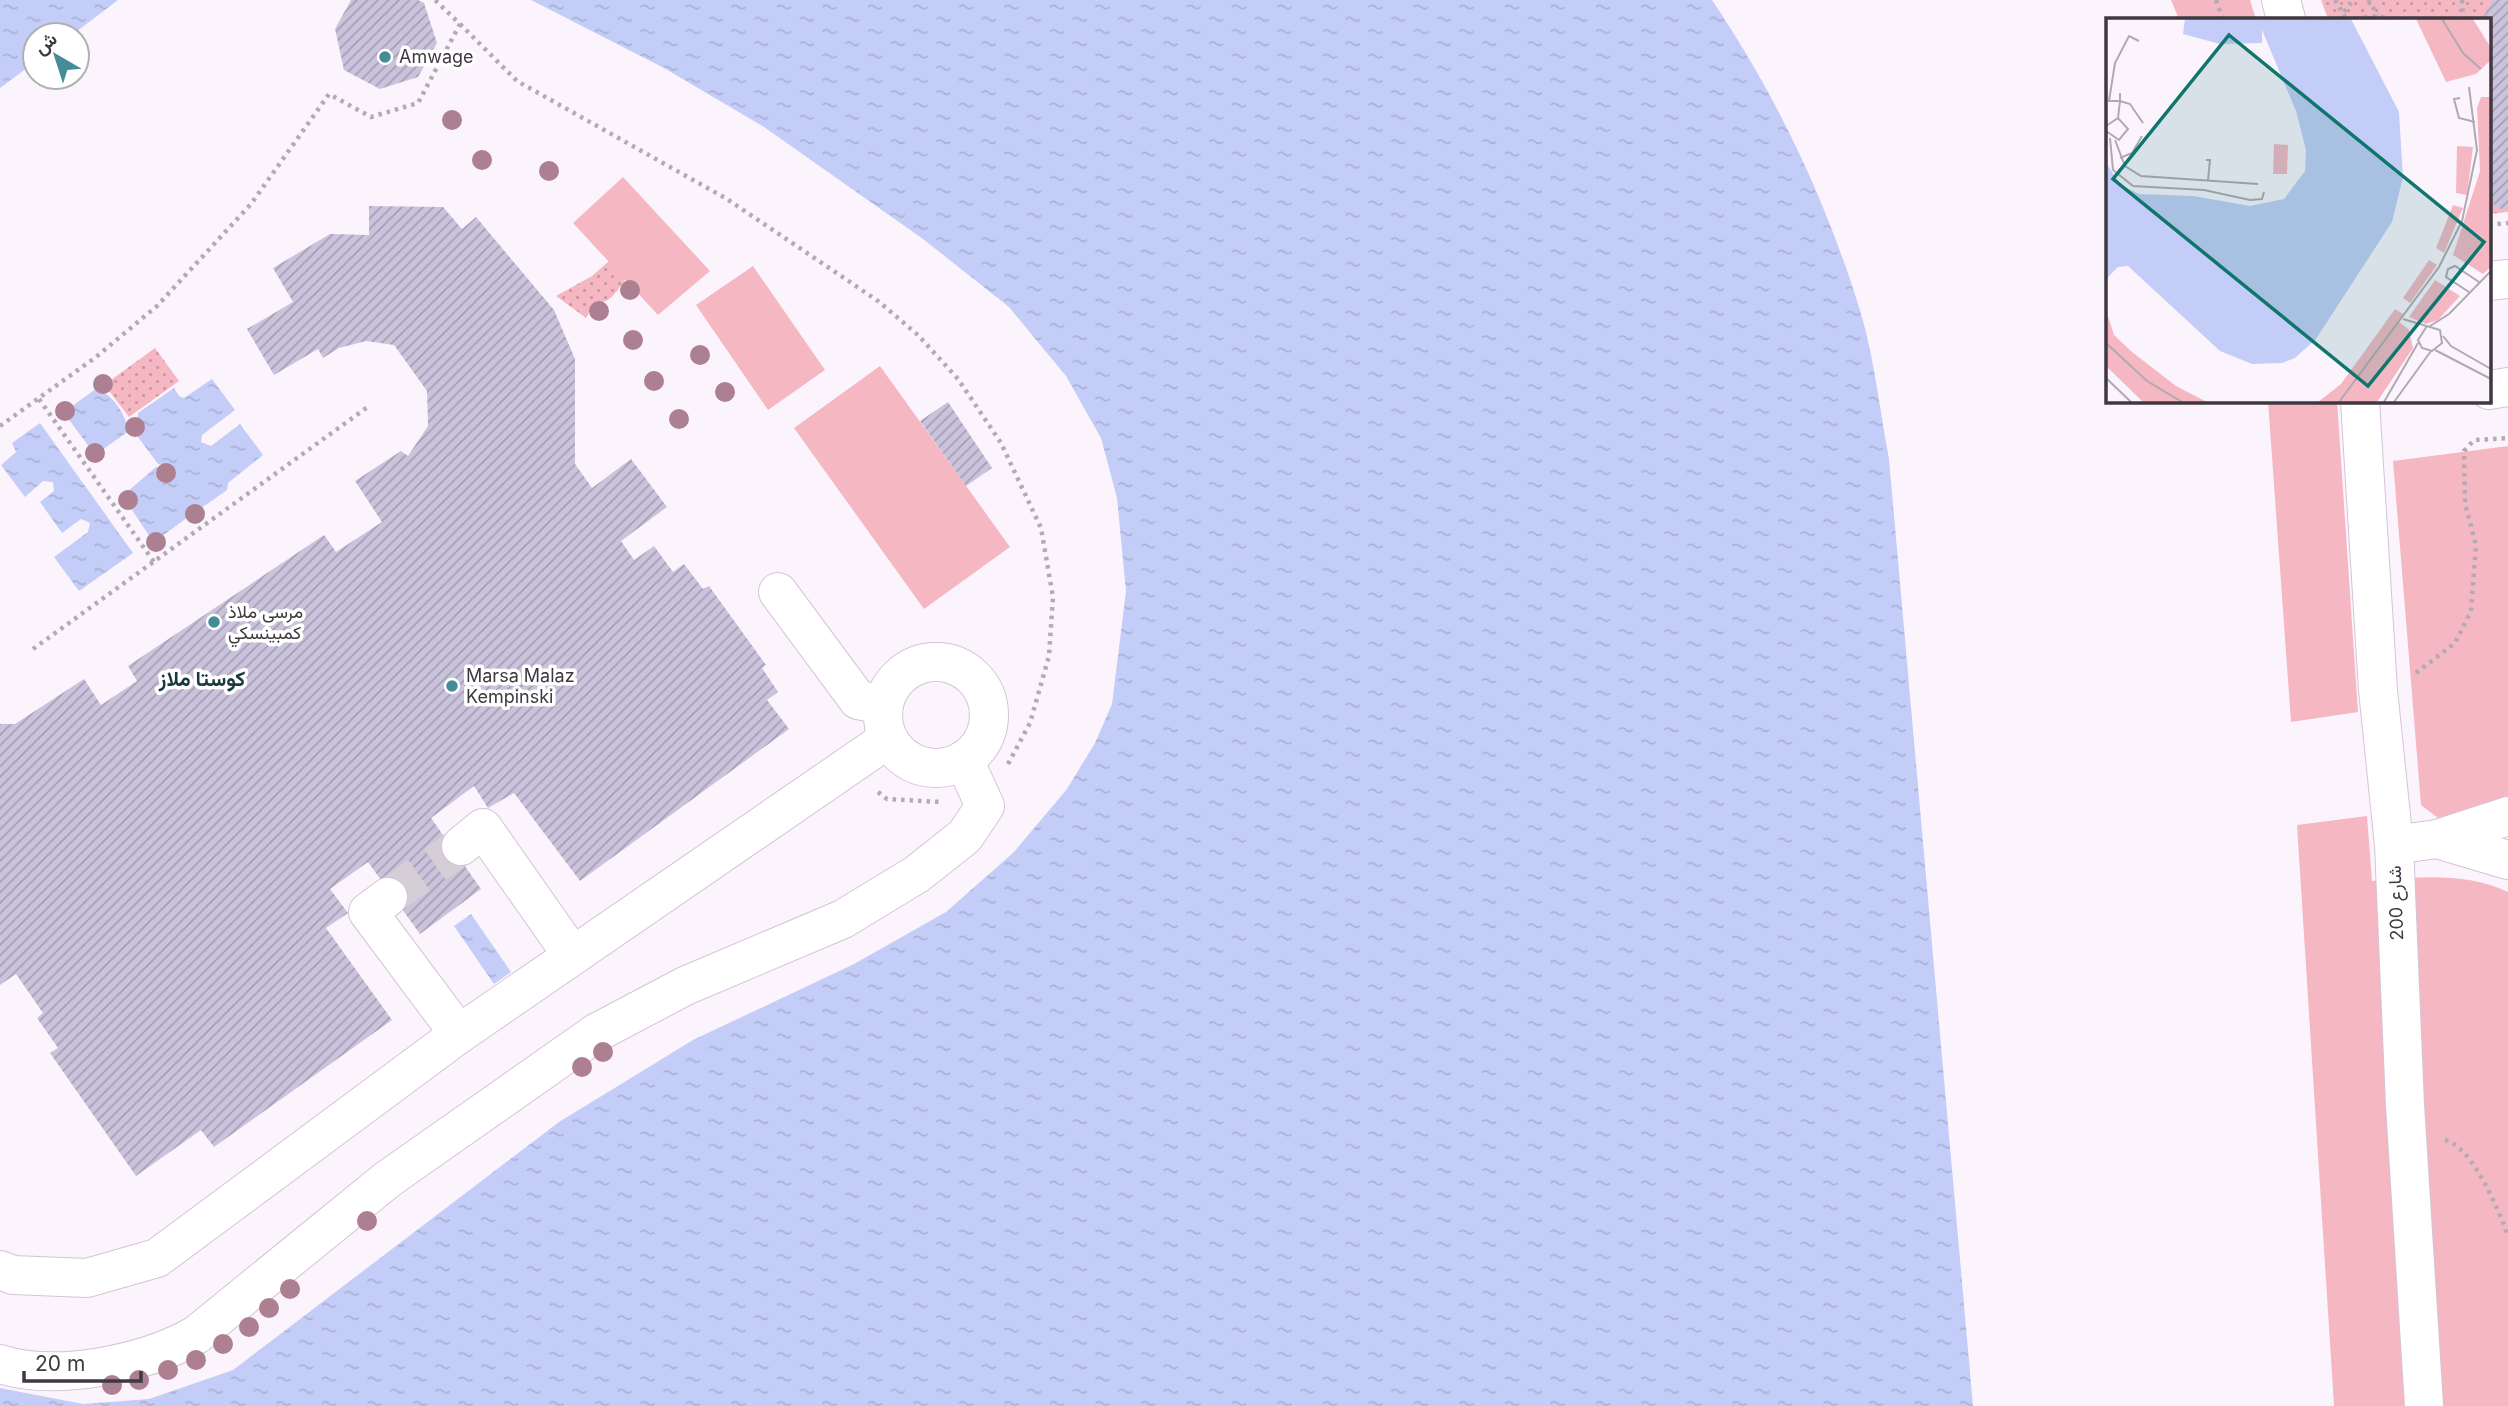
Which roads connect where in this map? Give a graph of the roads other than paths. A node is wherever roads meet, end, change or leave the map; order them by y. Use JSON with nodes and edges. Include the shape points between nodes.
{"nodes":[{"id":1,"x":2281,"y":0,"type":"edge"},
{"id":2,"x":2286,"y":18,"type":"edge"},
{"id":3,"x":2508,"y":279,"type":"edge"},
{"id":4,"x":2490,"y":281,"type":"edge"},
{"id":5,"x":2508,"y":387,"type":"edge"},
{"id":6,"x":2490,"y":390,"type":"edge"},
{"id":7,"x":2360,"y":402,"type":"edge"},
{"id":8,"x":778,"y":593,"type":"dead end"},
{"id":9,"x":886,"y":722,"type":"junction"},
{"id":10,"x":964,"y":760,"type":"junction"},
{"id":11,"x":2508,"y":816,"type":"edge"},
{"id":12,"x":2437,"y":839,"type":"junction"},
{"id":13,"x":2394,"y":845,"type":"junction"},
{"id":14,"x":461,"y":846,"type":"tunnel mouth"},
{"id":15,"x":2508,"y":860,"type":"edge"},
{"id":16,"x":388,"y":897,"type":"tunnel mouth"},
{"id":17,"x":572,"y":955,"type":"junction"},
{"id":18,"x":459,"y":1034,"type":"junction"},
{"id":19,"x":0,"y":1270,"type":"edge"},
{"id":20,"x":0,"y":1364,"type":"edge"},
{"id":21,"x":2424,"y":1406,"type":"edge"}],
"edges":[{"from":1,"to":2,"type":"street"},
{"from":3,"to":4,"type":"street"},
{"from":5,"to":6,"type":"street"},
{"from":7,"to":13,"type":"street","name":"شارع 200","via":[[2378,690]]},
{"from":8,"to":9,"type":"street","via":[[859,699]]},
{"from":9,"to":10,"type":"street","via":[[899,753],[913,763],[948,767]]},
{"from":9,"to":10,"type":"street","via":[[890,688],[901,675],[933,662],[966,670],[979,683],[989,715],[986,732]]},
{"from":9,"to":17,"type":"street","via":[[845,769]]},
{"from":10,"to":20,"type":"street","via":[[985,806],[965,836],[917,874],[843,919],[685,986],[596,1033],[388,1179],[182,1343],[111,1366],[65,1370]]},
{"from":11,"to":12,"type":"street"},
{"from":12,"to":13,"type":"street"},
{"from":12,"to":15,"type":"street"},
{"from":13,"to":21,"type":"street","name":"شارع 200"},
{"from":14,"to":17,"type":"street","via":[[483,828]]},
{"from":16,"to":18,"type":"street","via":[[368,912]]},
{"from":17,"to":18,"type":"street"},
{"from":18,"to":19,"type":"street","via":[[157,1258],[87,1278],[13,1275]]}]}
